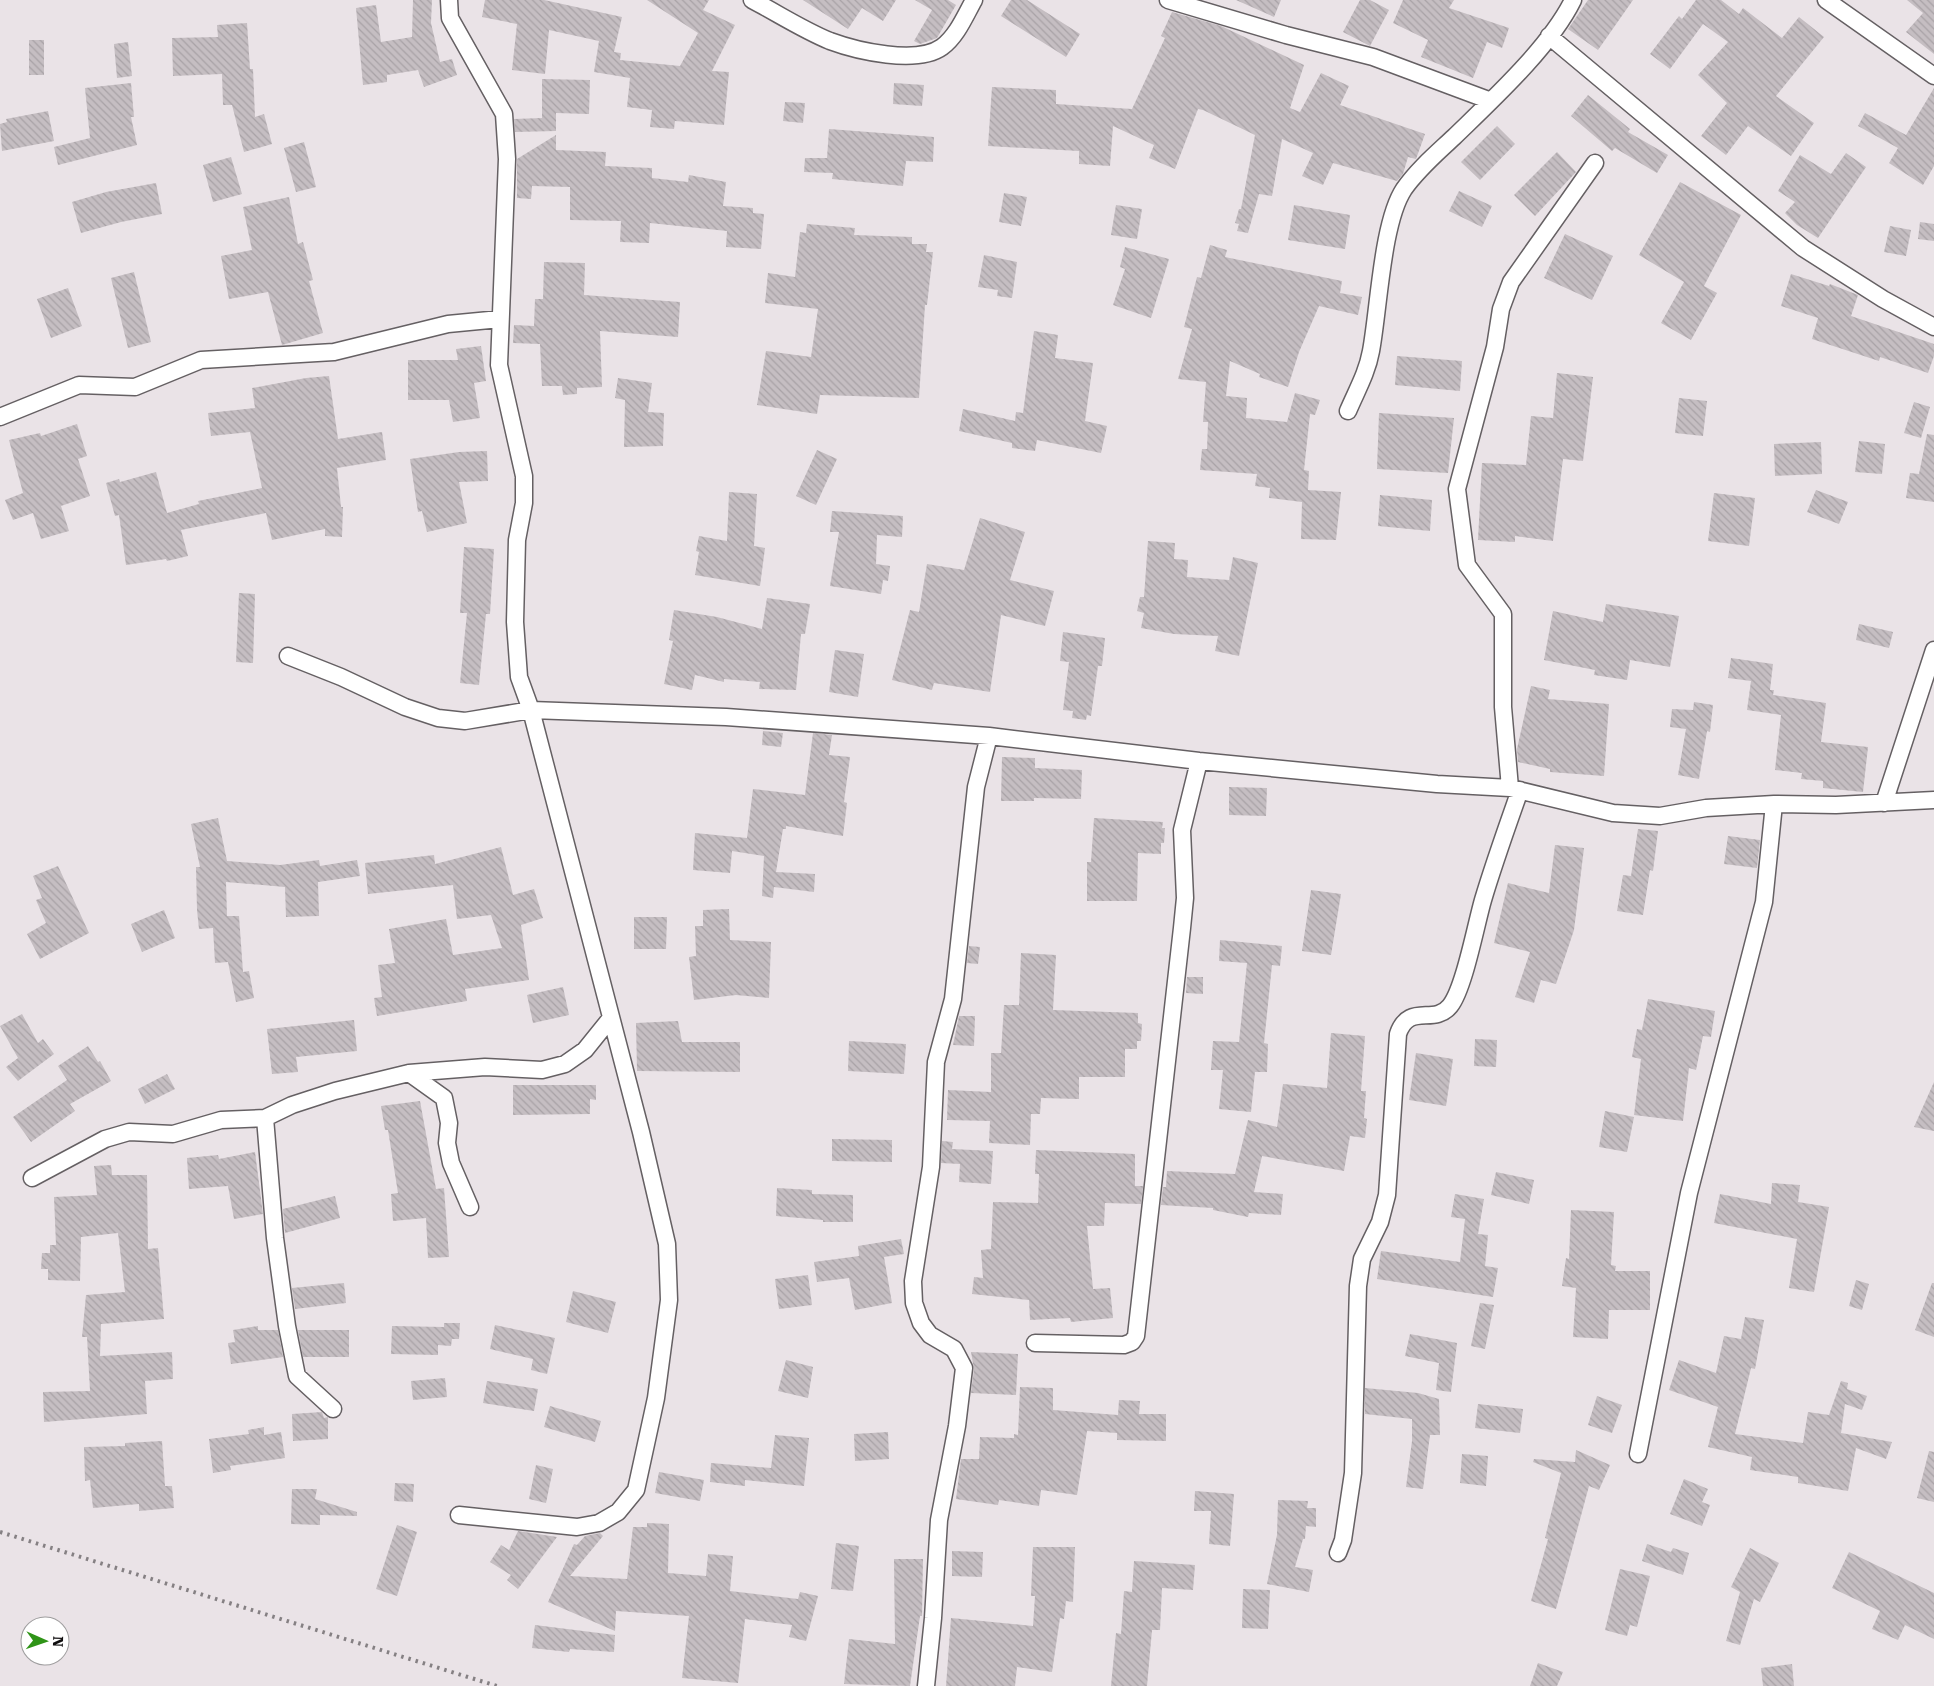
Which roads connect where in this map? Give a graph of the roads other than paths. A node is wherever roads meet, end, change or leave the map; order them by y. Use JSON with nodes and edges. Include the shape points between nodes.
{"nodes":[{"id":1,"x":449,"y":0,"type":"edge"},
{"id":2,"x":752,"y":0,"type":"edge"},
{"id":3,"x":974,"y":0,"type":"edge"},
{"id":4,"x":1168,"y":0,"type":"edge"},
{"id":5,"x":1573,"y":0,"type":"edge"},
{"id":6,"x":1826,"y":0,"type":"edge"},
{"id":7,"x":1550,"y":36,"type":"junction"},
{"id":8,"x":1934,"y":76,"type":"edge"},
{"id":9,"x":1492,"y":101,"type":"junction"},
{"id":10,"x":1595,"y":162,"type":"dead end"},
{"id":11,"x":500,"y":319,"type":"junction"},
{"id":12,"x":1934,"y":327,"type":"edge"},
{"id":13,"x":1348,"y":411,"type":"dead end"},
{"id":14,"x":0,"y":417,"type":"edge"},
{"id":15,"x":1934,"y":650,"type":"edge"},
{"id":16,"x":288,"y":656,"type":"dead end"},
{"id":17,"x":531,"y":710,"type":"junction"},
{"id":18,"x":989,"y":736,"type":"junction"},
{"id":19,"x":1199,"y":761,"type":"junction"},
{"id":20,"x":1515,"y":789,"type":"junction"},
{"id":21,"x":1934,"y":800,"type":"edge"},
{"id":22,"x":1884,"y":803,"type":"junction"},
{"id":23,"x":1774,"y":804,"type":"junction"},
{"id":24,"x":610,"y":1019,"type":"junction"},
{"id":25,"x":409,"y":1073,"type":"junction"},
{"id":26,"x":265,"y":1118,"type":"junction"},
{"id":27,"x":32,"y":1178,"type":"dead end"},
{"id":28,"x":470,"y":1206,"type":"dead end"},
{"id":29,"x":1035,"y":1343,"type":"dead end"},
{"id":30,"x":333,"y":1409,"type":"dead end"},
{"id":31,"x":1638,"y":1454,"type":"dead end"},
{"id":32,"x":459,"y":1515,"type":"dead end"},
{"id":33,"x":1338,"y":1553,"type":"dead end"},
{"id":34,"x":926,"y":1686,"type":"edge"}],
"edges":[{"from":1,"to":11,"type":"street","via":[[450,18],[504,114],[507,159]]},
{"from":2,"to":3,"type":"street","via":[[830,40],[871,52],[904,55],[925,54],[941,48],[954,36]]},
{"from":4,"to":9,"type":"street","via":[[1372,57]]},
{"from":5,"to":7,"type":"street"},
{"from":6,"to":8,"type":"street"},
{"from":7,"to":9,"type":"street"},
{"from":7,"to":12,"type":"street","via":[[1803,248]]},
{"from":9,"to":13,"type":"street","via":[[1416,173],[1394,209],[1366,374]]},
{"from":10,"to":20,"type":"street","via":[[1511,282],[1501,309],[1495,347],[1456,489],[1466,565],[1503,614],[1503,706]]},
{"from":11,"to":14,"type":"street","via":[[448,324],[334,352],[201,360],[135,387],[79,385]]},
{"from":11,"to":17,"type":"street","via":[[499,365],[524,476],[524,503],[517,540],[515,622],[519,677]]},
{"from":15,"to":22,"type":"street"},
{"from":16,"to":17,"type":"street","via":[[438,718],[465,720]]},
{"from":17,"to":18,"type":"street","via":[[726,717]]},
{"from":17,"to":24,"type":"street"},
{"from":18,"to":19,"type":"street"},
{"from":18,"to":34,"type":"street","via":[[976,787],[953,999],[936,1062],[931,1167],[913,1281],[914,1303],[921,1323],[930,1335],[954,1349],[964,1368],[957,1426],[939,1520]]},
{"from":19,"to":20,"type":"street"},
{"from":19,"to":29,"type":"street","via":[[1182,830],[1185,898],[1136,1336],[1124,1345]]},
{"from":20,"to":23,"type":"street","via":[[1613,813],[1660,816],[1706,808]]},
{"from":20,"to":33,"type":"street","via":[[1458,992],[1450,1006],[1441,1012],[1410,1016],[1402,1022],[1398,1034],[1387,1195],[1380,1222],[1362,1259],[1358,1286],[1353,1473],[1343,1540]]},
{"from":21,"to":22,"type":"street"},
{"from":22,"to":23,"type":"street"},
{"from":23,"to":31,"type":"street","via":[[1764,902],[1689,1193]]},
{"from":24,"to":25,"type":"street","via":[[585,1050],[565,1064],[542,1070],[486,1067]]},
{"from":24,"to":32,"type":"street","via":[[667,1244],[669,1300],[656,1398],[636,1490],[618,1512],[599,1523],[577,1527]]},
{"from":25,"to":26,"type":"street","via":[[335,1091]]},
{"from":25,"to":28,"type":"street","via":[[444,1098],[451,1163]]},
{"from":26,"to":27,"type":"street","via":[[221,1120],[173,1134],[130,1132],[104,1139]]},
{"from":26,"to":30,"type":"street","via":[[275,1238],[297,1376]]}]}
